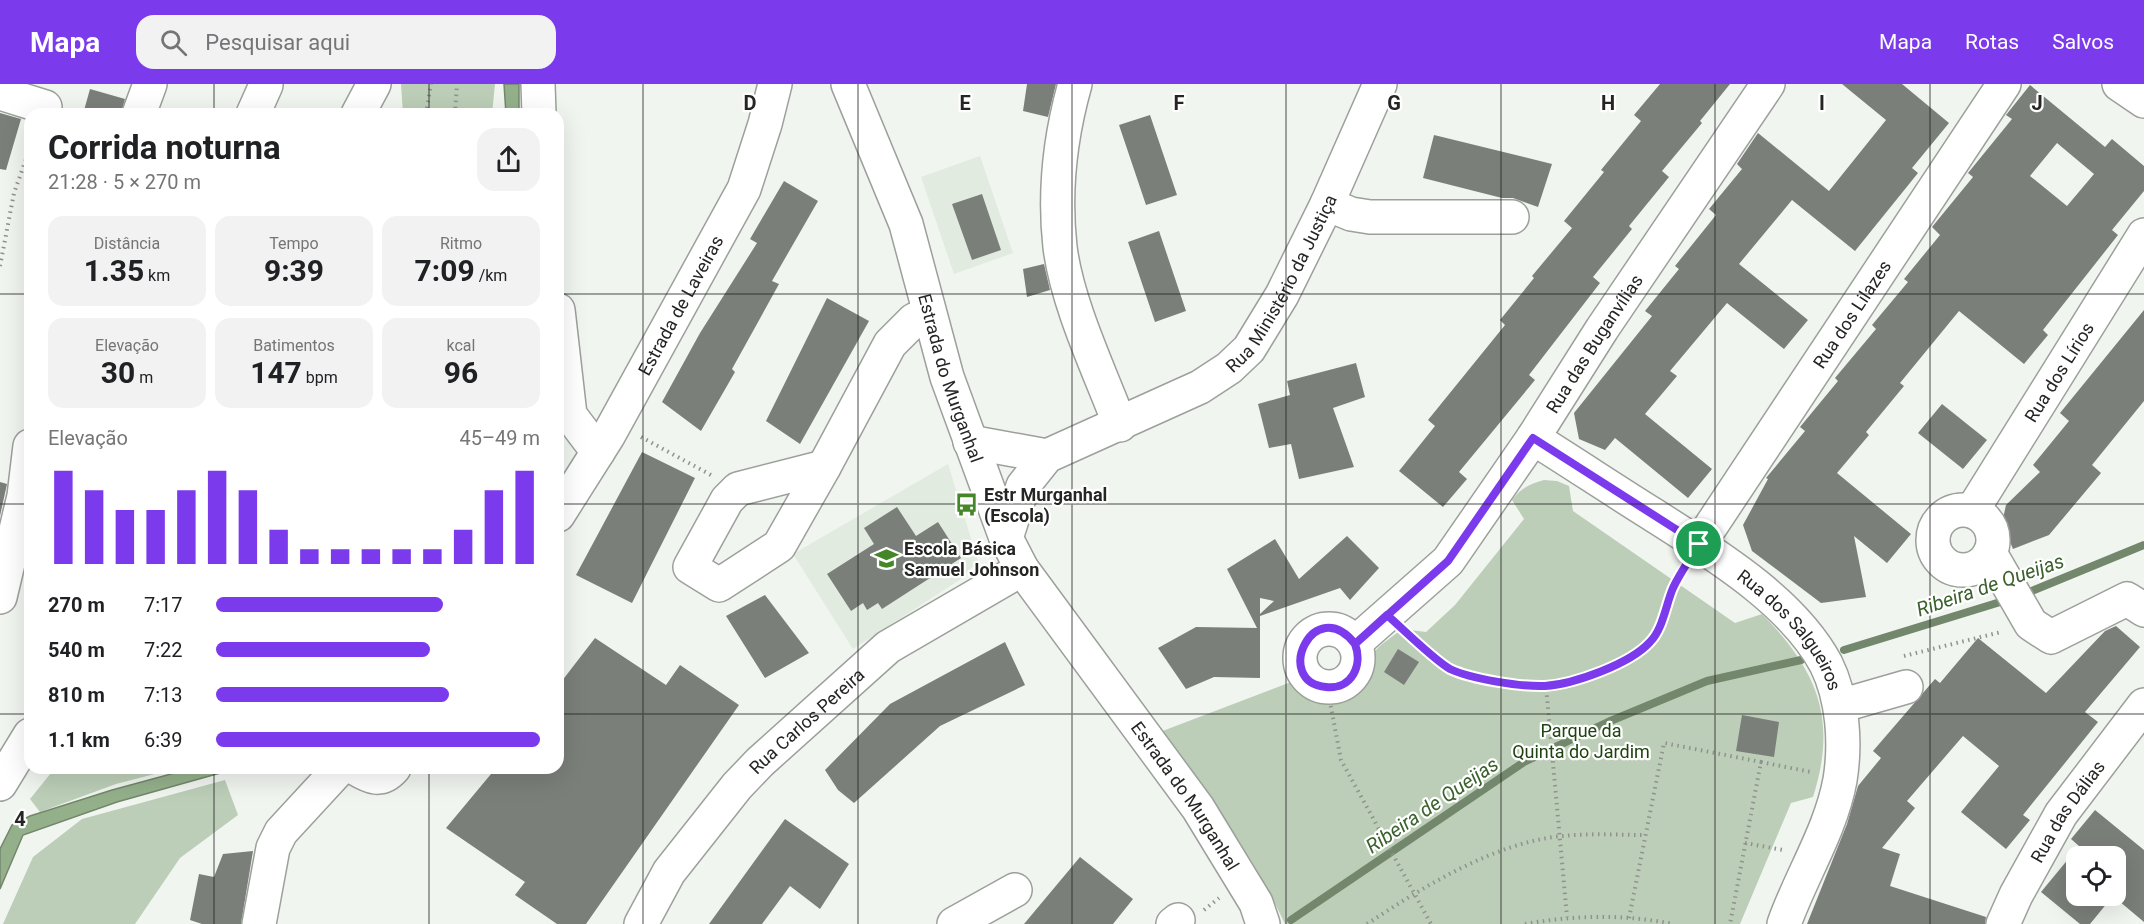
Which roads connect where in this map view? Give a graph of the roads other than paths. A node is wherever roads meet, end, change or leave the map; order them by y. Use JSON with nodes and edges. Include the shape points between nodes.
{"nodes":[{"id":1,"x":150,"y":84,"type":"edge"},
{"id":2,"x":374,"y":84,"type":"edge"},
{"id":3,"x":538,"y":84,"type":"edge"},
{"id":4,"x":775,"y":84,"type":"edge"},
{"id":5,"x":848,"y":84,"type":"edge"},
{"id":6,"x":1075,"y":84,"type":"edge"},
{"id":7,"x":1380,"y":84,"type":"edge"},
{"id":8,"x":1768,"y":84,"type":"edge"},
{"id":9,"x":2004,"y":84,"type":"edge"},
{"id":10,"x":2119,"y":84,"type":"edge"},
{"id":11,"x":0,"y":93,"type":"edge"},
{"id":12,"x":2144,"y":101,"type":"edge"},
{"id":13,"x":45,"y":107,"type":"dead end"},
{"id":14,"x":141,"y":108,"type":"edge"},
{"id":15,"x":361,"y":108,"type":"edge"},
{"id":16,"x":539,"y":108,"type":"edge"},
{"id":17,"x":1327,"y":204,"type":"junction"},
{"id":18,"x":1512,"y":217,"type":"dead end"},
{"id":19,"x":2144,"y":235,"type":"edge"},
{"id":20,"x":928,"y":314,"type":"junction"},
{"id":21,"x":564,"y":362,"type":"edge"},
{"id":22,"x":1120,"y":425,"type":"junction"},
{"id":23,"x":1533,"y":438,"type":"junction"},
{"id":24,"x":970,"y":442,"type":"junction"},
{"id":25,"x":598,"y":452,"type":"junction"},
{"id":26,"x":1047,"y":456,"type":"junction"},
{"id":27,"x":22,"y":460,"type":"edge"},
{"id":28,"x":824,"y":467,"type":"junction"},
{"id":29,"x":564,"y":506,"type":"edge"},
{"id":30,"x":1972,"y":511,"type":"junction"},
{"id":31,"x":1006,"y":538,"type":"junction"},
{"id":32,"x":1699,"y":544,"type":"junction"},
{"id":33,"x":1990,"y":553,"type":"junction"},
{"id":34,"x":1022,"y":569,"type":"junction"},
{"id":35,"x":0,"y":597,"type":"edge"},
{"id":36,"x":2144,"y":610,"type":"edge"},
{"id":37,"x":1355,"y":644,"type":"junction"},
{"id":38,"x":1906,"y":687,"type":"road end"},
{"id":39,"x":2144,"y":705,"type":"edge"},
{"id":40,"x":1840,"y":706,"type":"junction"},
{"id":41,"x":24,"y":745,"type":"edge"},
{"id":42,"x":334,"y":774,"type":"edge"},
{"id":43,"x":366,"y":774,"type":"edge"},
{"id":44,"x":386,"y":774,"type":"edge"},
{"id":45,"x":0,"y":784,"type":"edge"},
{"id":46,"x":1015,"y":891,"type":"dead end"},
{"id":47,"x":259,"y":924,"type":"edge"},
{"id":48,"x":640,"y":924,"type":"edge"},
{"id":49,"x":954,"y":924,"type":"edge"},
{"id":50,"x":1263,"y":924,"type":"edge"},
{"id":51,"x":1784,"y":924,"type":"edge"},
{"id":52,"x":2003,"y":924,"type":"edge"}],
"edges":[{"from":1,"to":14,"type":"street"},
{"from":2,"to":15,"type":"street"},
{"from":3,"to":16,"type":"street"},
{"from":4,"to":25,"type":"street","name":"Estrada de Laveiras","via":[[744,189]]},
{"from":5,"to":20,"type":"street","name":"Estrada do Murganhal","via":[[906,224]]},
{"from":6,"to":22,"type":"street","via":[[1062,136],[1060,248],[1075,306]]},
{"from":7,"to":17,"type":"street","name":"Rua Ministério da Justiça"},
{"from":8,"to":23,"type":"street","name":"Rua das Buganvílias"},
{"from":9,"to":32,"type":"street","name":"Rua dos Lilazes"},
{"from":10,"to":12,"type":"street"},
{"from":11,"to":13,"type":"street"},
{"from":17,"to":18,"type":"street","via":[[1370,217]]},
{"from":17,"to":22,"type":"street","name":"Rua Ministério da Justiça","via":[[1282,295],[1249,349],[1200,387]]},
{"from":19,"to":30,"type":"street","name":"Rua dos Lírios"},
{"from":20,"to":24,"type":"street","name":"Estrada do Murganhal"},
{"from":20,"to":28,"type":"street","via":[[914,320],[890,344]]},
{"from":21,"to":25,"type":"street","via":[[570,415]]},
{"from":22,"to":26,"type":"street","name":"Rua Ministério da Justiça"},
{"from":23,"to":32,"type":"street","name":"Rua dos Salgueiros"},
{"from":23,"to":37,"type":"street","name":"Rua das Buganvílias","via":[[1448,561]]},
{"from":24,"to":26,"type":"street"},
{"from":24,"to":31,"type":"street","name":"Estrada do Murganhal"},
{"from":25,"to":29,"type":"street","name":"Estrada de Laveiras"},
{"from":26,"to":31,"type":"street","name":"Rua Ministério da Justiça","via":[[1023,486]]},
{"from":27,"to":35,"type":"street","via":[[24,496]]},
{"from":28,"to":28,"type":"street","via":[[779,546],[719,585],[690,567],[727,500],[738,489]]},
{"from":30,"to":33,"type":"street","via":[[1989,523],[1993,543]]},
{"from":30,"to":33,"type":"street","via":[[1953,511],[1938,523],[1935,550],[1946,565],[1966,570],[1984,561]]},
{"from":31,"to":34,"type":"street","name":"Estrada do Murganhal"},
{"from":32,"to":40,"type":"street","name":"Rua dos Salgueiros","via":[[1767,595],[1804,632],[1826,665]]},
{"from":33,"to":36,"type":"street","via":[[2020,605],[2051,637],[2127,599]]},
{"from":34,"to":48,"type":"street","name":"Rua Carlos Pereira","via":[[888,647],[775,748],[737,786],[669,872]]},
{"from":34,"to":50,"type":"street","name":"Estrada do Murganhal","via":[[1198,808],[1256,903]]},
{"from":37,"to":37,"type":"street","via":[[1359,662],[1356,672],[1342,685],[1332,688],[1313,683],[1301,668],[1299,658],[1306,640],[1313,634],[1331,628],[1341,631]]},
{"from":38,"to":40,"type":"street"},
{"from":39,"to":52,"type":"street","name":"Rua das Dálias","via":[[2061,814]]},
{"from":40,"to":51,"type":"street","name":"Rua dos Salgueiros","via":[[1840,777]]},
{"from":41,"to":45,"type":"street"},
{"from":42,"to":47,"type":"street","via":[[281,832],[273,848]]},
{"from":43,"to":44,"type":"street","via":[[380,778]]},
{"from":46,"to":49,"type":"street"}]}
